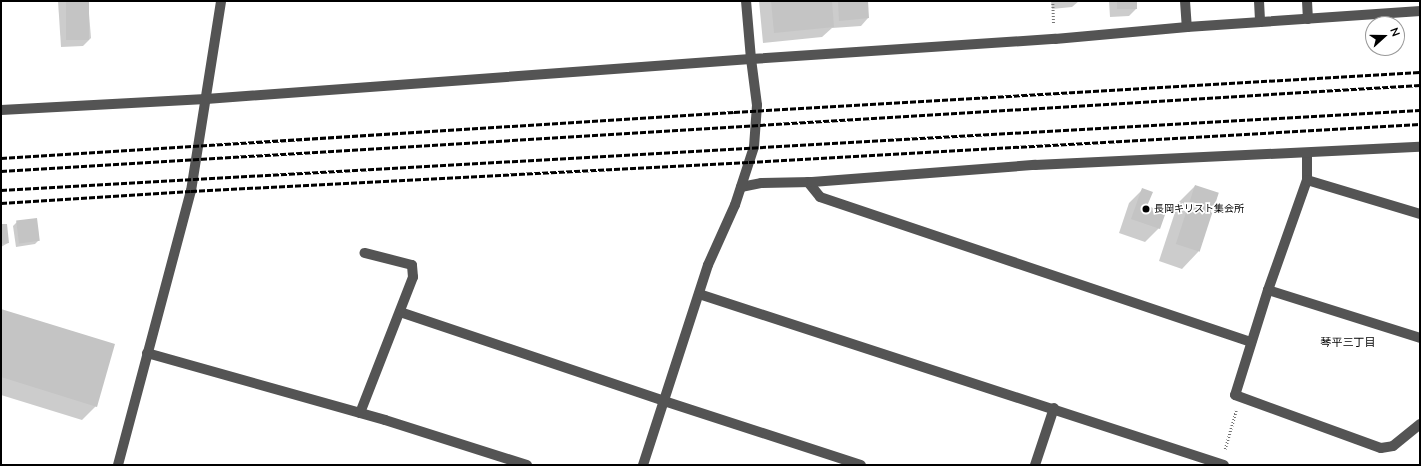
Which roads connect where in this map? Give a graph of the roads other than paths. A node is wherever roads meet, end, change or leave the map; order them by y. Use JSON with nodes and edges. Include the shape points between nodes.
{"nodes":[{"id":1,"x":221,"y":1,"type":"edge"},
{"id":2,"x":746,"y":1,"type":"edge"},
{"id":3,"x":1185,"y":1,"type":"edge"},
{"id":4,"x":1259,"y":1,"type":"edge"},
{"id":5,"x":1307,"y":1,"type":"edge"},
{"id":6,"x":1420,"y":12,"type":"edge"},
{"id":7,"x":1308,"y":19,"type":"junction"},
{"id":8,"x":1260,"y":22,"type":"junction"},
{"id":9,"x":1187,"y":26,"type":"junction"},
{"id":10,"x":751,"y":59,"type":"junction"},
{"id":11,"x":206,"y":99,"type":"junction"},
{"id":12,"x":1,"y":110,"type":"edge"},
{"id":13,"x":1420,"y":147,"type":"edge"},
{"id":14,"x":1308,"y":153,"type":"junction"},
{"id":15,"x":1307,"y":180,"type":"junction"},
{"id":16,"x":808,"y":182,"type":"junction"},
{"id":17,"x":741,"y":187,"type":"junction"},
{"id":18,"x":1420,"y":214,"type":"edge"},
{"id":19,"x":365,"y":253,"type":"dead end"},
{"id":20,"x":1268,"y":290,"type":"junction"},
{"id":21,"x":699,"y":294,"type":"junction"},
{"id":22,"x":400,"y":312,"type":"junction"},
{"id":23,"x":1420,"y":338,"type":"edge"},
{"id":24,"x":1251,"y":342,"type":"junction"},
{"id":25,"x":147,"y":354,"type":"junction"},
{"id":26,"x":664,"y":401,"type":"junction"},
{"id":27,"x":1054,"y":408,"type":"junction"},
{"id":28,"x":360,"y":413,"type":"junction"},
{"id":29,"x":1420,"y":424,"type":"edge"},
{"id":30,"x":1222,"y":464,"type":"edge"},
{"id":31,"x":118,"y":465,"type":"edge"},
{"id":32,"x":527,"y":465,"type":"edge"},
{"id":33,"x":643,"y":465,"type":"edge"},
{"id":34,"x":862,"y":465,"type":"edge"},
{"id":35,"x":1035,"y":465,"type":"edge"}],
"edges":[{"from":1,"to":11,"type":"street"},
{"from":2,"to":10,"type":"street"},
{"from":3,"to":9,"type":"street"},
{"from":4,"to":8,"type":"street"},
{"from":5,"to":7,"type":"street"},
{"from":6,"to":7,"type":"street"},
{"from":7,"to":8,"type":"street"},
{"from":8,"to":9,"type":"street"},
{"from":9,"to":10,"type":"street","via":[[1055,39]]},
{"from":10,"to":11,"type":"street"},
{"from":10,"to":17,"type":"street","via":[[757,105],[754,147]]},
{"from":11,"to":12,"type":"street"},
{"from":11,"to":25,"type":"street","via":[[191,190]]},
{"from":13,"to":14,"type":"street"},
{"from":14,"to":15,"type":"street"},
{"from":14,"to":16,"type":"street","via":[[1035,165]]},
{"from":15,"to":18,"type":"street"},
{"from":15,"to":20,"type":"street"},
{"from":16,"to":17,"type":"street","via":[[761,183]]},
{"from":16,"to":24,"type":"street","via":[[820,197]]},
{"from":17,"to":21,"type":"street","via":[[708,265]]},
{"from":19,"to":22,"type":"street","via":[[412,265],[413,277]]},
{"from":20,"to":23,"type":"street"},
{"from":20,"to":24,"type":"street"},
{"from":21,"to":26,"type":"street"},
{"from":21,"to":27,"type":"street"},
{"from":22,"to":26,"type":"street"},
{"from":22,"to":28,"type":"street"},
{"from":24,"to":29,"type":"street","via":[[1234,395],[1381,448],[1393,446]]},
{"from":25,"to":28,"type":"street"},
{"from":25,"to":31,"type":"street"},
{"from":26,"to":33,"type":"street"},
{"from":26,"to":34,"type":"street"},
{"from":27,"to":30,"type":"street"},
{"from":27,"to":35,"type":"street"},
{"from":28,"to":32,"type":"street"}]}
